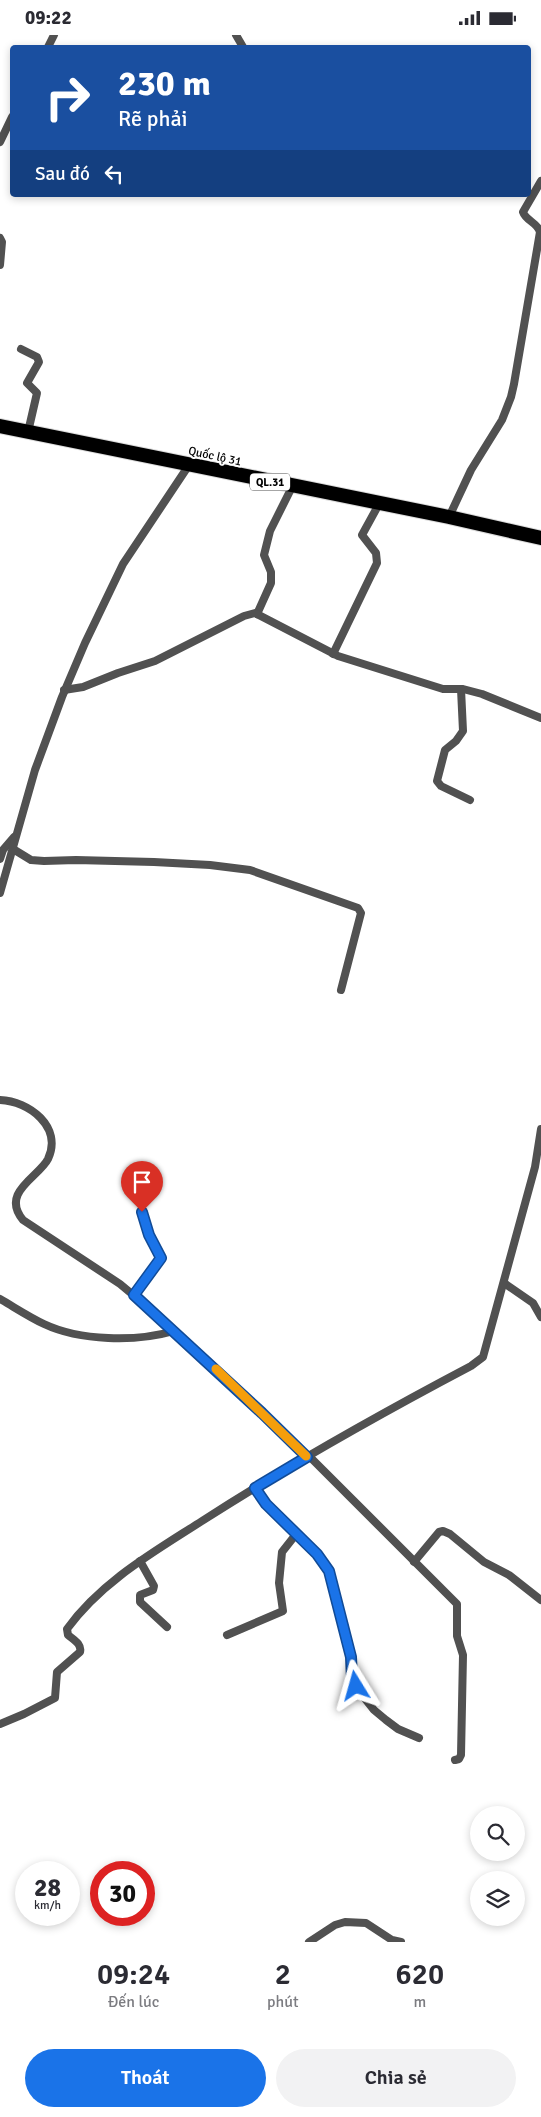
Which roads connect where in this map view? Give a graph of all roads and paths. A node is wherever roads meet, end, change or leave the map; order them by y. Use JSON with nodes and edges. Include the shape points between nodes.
{"nodes":[{"id":1,"x":10,"y":121,"type":"edge"},
{"id":2,"x":0,"y":142,"type":"edge"},
{"id":3,"x":541,"y":181,"type":"edge"},
{"id":4,"x":0,"y":238,"type":"edge"},
{"id":5,"x":0,"y":265,"type":"edge"},
{"id":6,"x":21,"y":349,"type":"dead end"},
{"id":7,"x":0,"y":426,"type":"edge"},
{"id":8,"x":28,"y":432,"type":"junction"},
{"id":9,"x":188,"y":465,"type":"junction"},
{"id":10,"x":292,"y":487,"type":"junction"},
{"id":11,"x":379,"y":504,"type":"junction"},
{"id":12,"x":449,"y":517,"type":"junction"},
{"id":13,"x":541,"y":538,"type":"edge"},
{"id":14,"x":257,"y":614,"type":"junction"},
{"id":15,"x":333,"y":654,"type":"junction"},
{"id":16,"x":461,"y":689,"type":"junction"},
{"id":17,"x":64,"y":690,"type":"junction"},
{"id":18,"x":541,"y":718,"type":"edge"},
{"id":19,"x":470,"y":800,"type":"dead end"},
{"id":20,"x":15,"y":836,"type":"junction"},
{"id":21,"x":13,"y":849,"type":"junction"},
{"id":22,"x":0,"y":859,"type":"edge"},
{"id":23,"x":0,"y":893,"type":"edge"},
{"id":24,"x":341,"y":990,"type":"dead end"},
{"id":25,"x":0,"y":1100,"type":"edge"},
{"id":26,"x":541,"y":1129,"type":"edge"},
{"id":27,"x":142,"y":1212,"type":"dead end"},
{"id":28,"x":504,"y":1283,"type":"junction"},
{"id":29,"x":134,"y":1295,"type":"junction"},
{"id":30,"x":0,"y":1299,"type":"edge"},
{"id":31,"x":541,"y":1317,"type":"edge"},
{"id":32,"x":174,"y":1331,"type":"junction"},
{"id":33,"x":308,"y":1457,"type":"junction"},
{"id":34,"x":255,"y":1488,"type":"junction"},
{"id":35,"x":297,"y":1533,"type":"junction"},
{"id":36,"x":140,"y":1561,"type":"junction"},
{"id":37,"x":414,"y":1562,"type":"junction"},
{"id":38,"x":541,"y":1600,"type":"edge"},
{"id":39,"x":167,"y":1627,"type":"dead end"},
{"id":40,"x":227,"y":1635,"type":"dead end"},
{"id":41,"x":0,"y":1724,"type":"edge"},
{"id":42,"x":418,"y":1738,"type":"dead end"},
{"id":43,"x":455,"y":1760,"type":"dead end"},
{"id":44,"x":309,"y":1942,"type":"edge"},
{"id":45,"x":401,"y":1942,"type":"edge"}],
"edges":[{"from":1,"to":2,"type":"street"},
{"from":3,"to":12,"type":"street","via":[[523,212],[540,232],[514,384],[502,419],[467,476]]},
{"from":4,"to":5,"type":"street"},
{"from":6,"to":8,"type":"street","via":[[37,357],[38,362],[27,383],[37,393]]},
{"from":7,"to":8,"type":"highway","name":"Quốc lộ 31","number":"QL.31"},
{"from":8,"to":9,"type":"highway","name":"Quốc lộ 31","number":"QL.31"},
{"from":9,"to":10,"type":"highway","name":"Quốc lộ 31","number":"QL.31"},
{"from":9,"to":17,"type":"street","via":[[124,564]]},
{"from":10,"to":11,"type":"highway","name":"Quốc lộ 31","number":"QL.31"},
{"from":10,"to":14,"type":"street","via":[[270,531],[264,555],[271,571],[271,583]]},
{"from":11,"to":12,"type":"highway","name":"Quốc lộ 31","number":"QL.31"},
{"from":11,"to":15,"type":"street","via":[[362,535],[376,553],[377,563]]},
{"from":12,"to":13,"type":"highway","name":"Quốc lộ 31","number":"QL.31"},
{"from":14,"to":15,"type":"street"},
{"from":14,"to":17,"type":"street","via":[[244,616],[155,661],[83,687]]},
{"from":15,"to":16,"type":"street","via":[[443,689]]},
{"from":16,"to":18,"type":"street"},
{"from":16,"to":19,"type":"street","via":[[463,731],[445,750],[437,781]]},
{"from":17,"to":20,"type":"street"},
{"from":20,"to":21,"type":"street"},
{"from":20,"to":22,"type":"street"},
{"from":21,"to":23,"type":"street"},
{"from":21,"to":24,"type":"street","via":[[31,860],[115,861],[240,869],[358,908],[362,913]]},
{"from":25,"to":29,"type":"street","via":[[17,1102],[31,1109],[43,1121],[49,1136],[50,1151],[46,1161],[16,1192],[13,1203],[18,1214]]},
{"from":26,"to":28,"type":"street","via":[[535,1167]]},
{"from":27,"to":29,"type":"street","via":[[161,1258]]},
{"from":28,"to":31,"type":"street","via":[[533,1303]]},
{"from":28,"to":33,"type":"street","via":[[485,1353],[476,1363]]},
{"from":29,"to":32,"type":"street"},
{"from":30,"to":32,"type":"street","via":[[44,1324],[74,1333],[128,1339]]},
{"from":32,"to":33,"type":"street"},
{"from":33,"to":34,"type":"street"},
{"from":33,"to":37,"type":"street"},
{"from":34,"to":35,"type":"street","via":[[266,1504]]},
{"from":34,"to":36,"type":"street"},
{"from":35,"to":40,"type":"street","via":[[282,1552],[279,1583],[283,1611]]},
{"from":35,"to":42,"type":"street","via":[[329,1571],[351,1657],[353,1683],[374,1710],[398,1729]]},
{"from":36,"to":39,"type":"street","via":[[154,1586],[153,1590],[140,1595],[140,1602]]},
{"from":36,"to":41,"type":"street","via":[[113,1581],[67,1629],[81,1650],[57,1672],[55,1698]]},
{"from":37,"to":38,"type":"street","via":[[439,1532],[444,1531],[484,1563],[509,1575]]},
{"from":37,"to":43,"type":"street","via":[[457,1605],[463,1679],[461,1755]]},
{"from":44,"to":45,"type":"street","via":[[344,1922],[366,1923],[392,1941]]}]}
